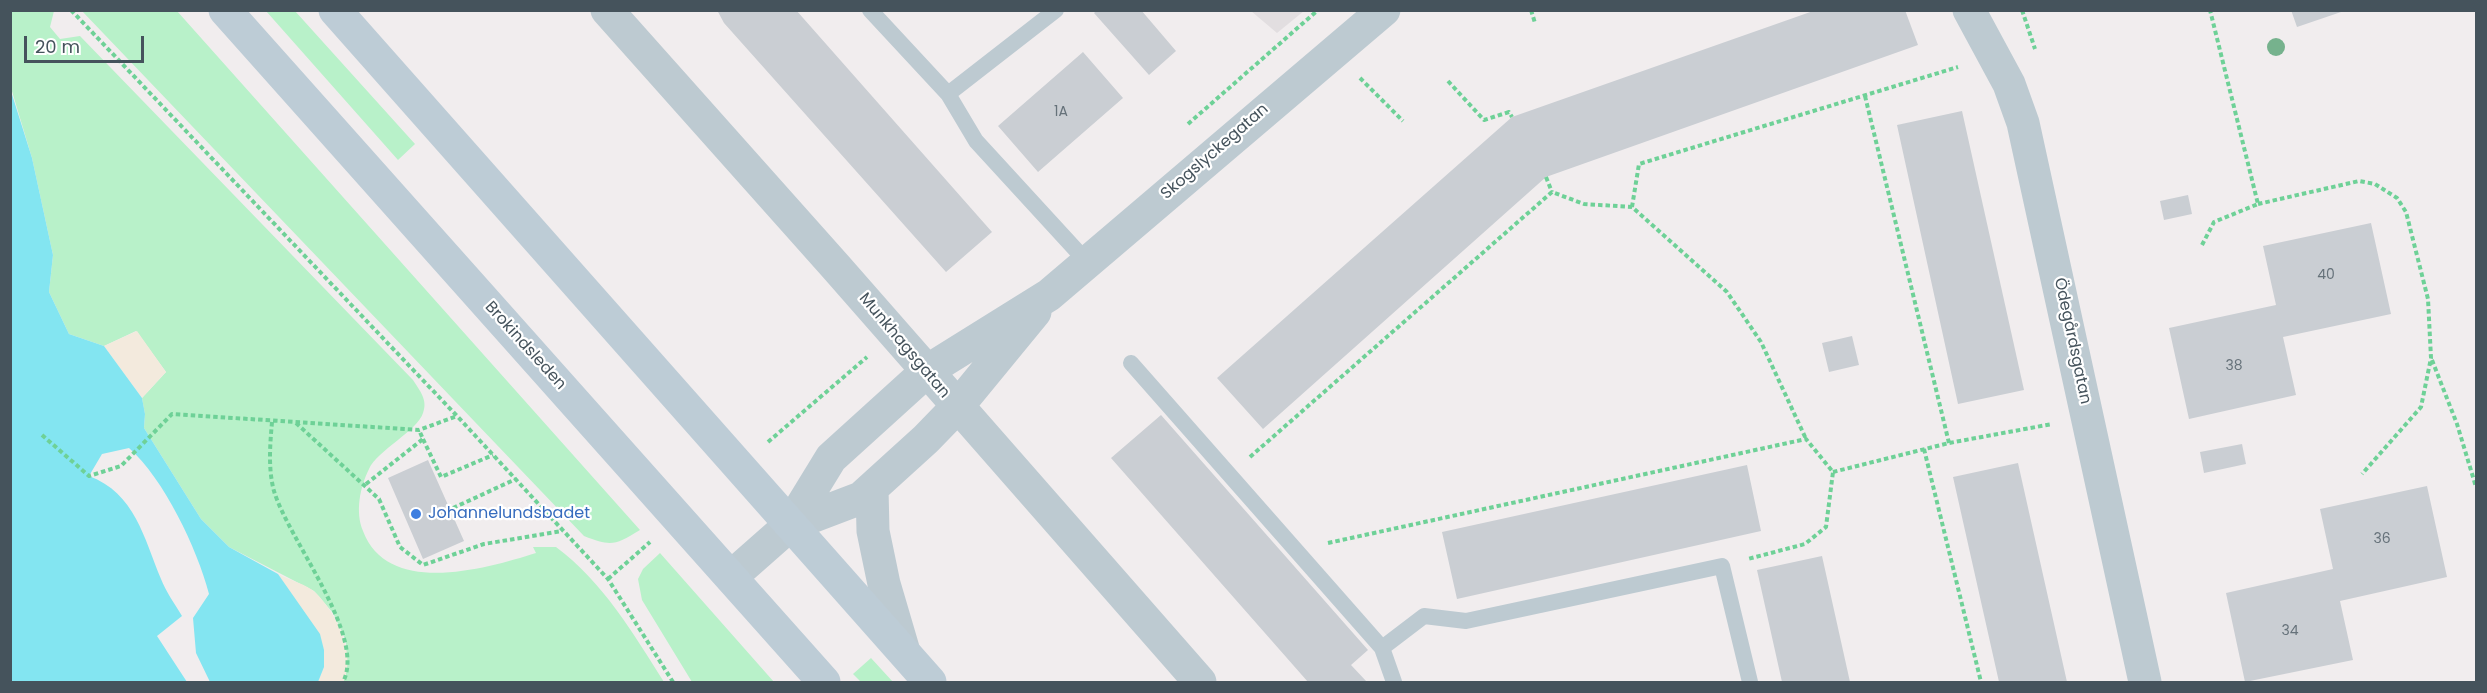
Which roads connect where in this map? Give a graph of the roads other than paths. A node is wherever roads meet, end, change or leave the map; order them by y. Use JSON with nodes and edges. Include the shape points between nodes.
{"nodes":[{"id":1,"x":225,"y":10,"type":"edge"},
{"id":2,"x":335,"y":10,"type":"edge"},
{"id":3,"x":607,"y":10,"type":"edge"},
{"id":4,"x":870,"y":10,"type":"edge"},
{"id":5,"x":1056,"y":10,"type":"edge"},
{"id":6,"x":1384,"y":10,"type":"edge"},
{"id":7,"x":1969,"y":10,"type":"edge"},
{"id":8,"x":948,"y":94,"type":"junction"},
{"id":9,"x":1087,"y":262,"type":"junction"},
{"id":10,"x":1049,"y":295,"type":"junction"},
{"id":11,"x":1131,"y":363,"type":"dead end"},
{"id":12,"x":927,"y":371,"type":"junction"},
{"id":13,"x":957,"y":407,"type":"junction"},
{"id":14,"x":872,"y":489,"type":"junction"},
{"id":15,"x":790,"y":525,"type":"junction"},
{"id":16,"x":731,"y":577,"type":"junction"},
{"id":17,"x":1382,"y":648,"type":"junction"},
{"id":18,"x":904,"y":652,"type":"junction"},
{"id":19,"x":824,"y":682,"type":"edge"},
{"id":20,"x":930,"y":682,"type":"edge"},
{"id":21,"x":1200,"y":682,"type":"edge"},
{"id":22,"x":1394,"y":682,"type":"edge"},
{"id":23,"x":1750,"y":682,"type":"edge"},
{"id":24,"x":2145,"y":682,"type":"edge"}],
"edges":[{"from":1,"to":16,"type":"main road","name":"Brokindsleden"},
{"from":2,"to":15,"type":"main road"},
{"from":3,"to":12,"type":"street","name":"Munkhagsgatan"},
{"from":4,"to":8,"type":"lane"},
{"from":5,"to":8,"type":"lane"},
{"from":6,"to":9,"type":"street","name":"Skogslyckegatan"},
{"from":7,"to":24,"type":"street","name":"Ödegårdsgatan","via":[[2008,84],[2023,123]]},
{"from":8,"to":9,"type":"lane","via":[[976,141]]},
{"from":9,"to":10,"type":"street","name":"Skogslyckegatan"},
{"from":10,"to":12,"type":"street","name":"Skogslyckegatan"},
{"from":10,"to":13,"type":"street","name":"Skogslyckegatan"},
{"from":11,"to":17,"type":"lane"},
{"from":12,"to":13,"type":"street","name":"Munkhagsgatan"},
{"from":12,"to":15,"type":"street","name":"Skogslyckegatan","via":[[831,458]]},
{"from":13,"to":14,"type":"street","name":"Skogslyckegatan"},
{"from":13,"to":21,"type":"street","name":"Munkhagsgatan"},
{"from":14,"to":15,"type":"street","name":"Skogslyckegatan","via":[[861,498]]},
{"from":14,"to":18,"type":"street","via":[[873,531]]},
{"from":15,"to":16,"type":"street","name":"Skogslyckegatan"},
{"from":15,"to":18,"type":"main road"},
{"from":16,"to":19,"type":"main road","name":"Brokindsleden"},
{"from":17,"to":22,"type":"lane"},
{"from":17,"to":23,"type":"lane","via":[[1424,616],[1466,621],[1722,566]]},
{"from":18,"to":20,"type":"main road"}]}
